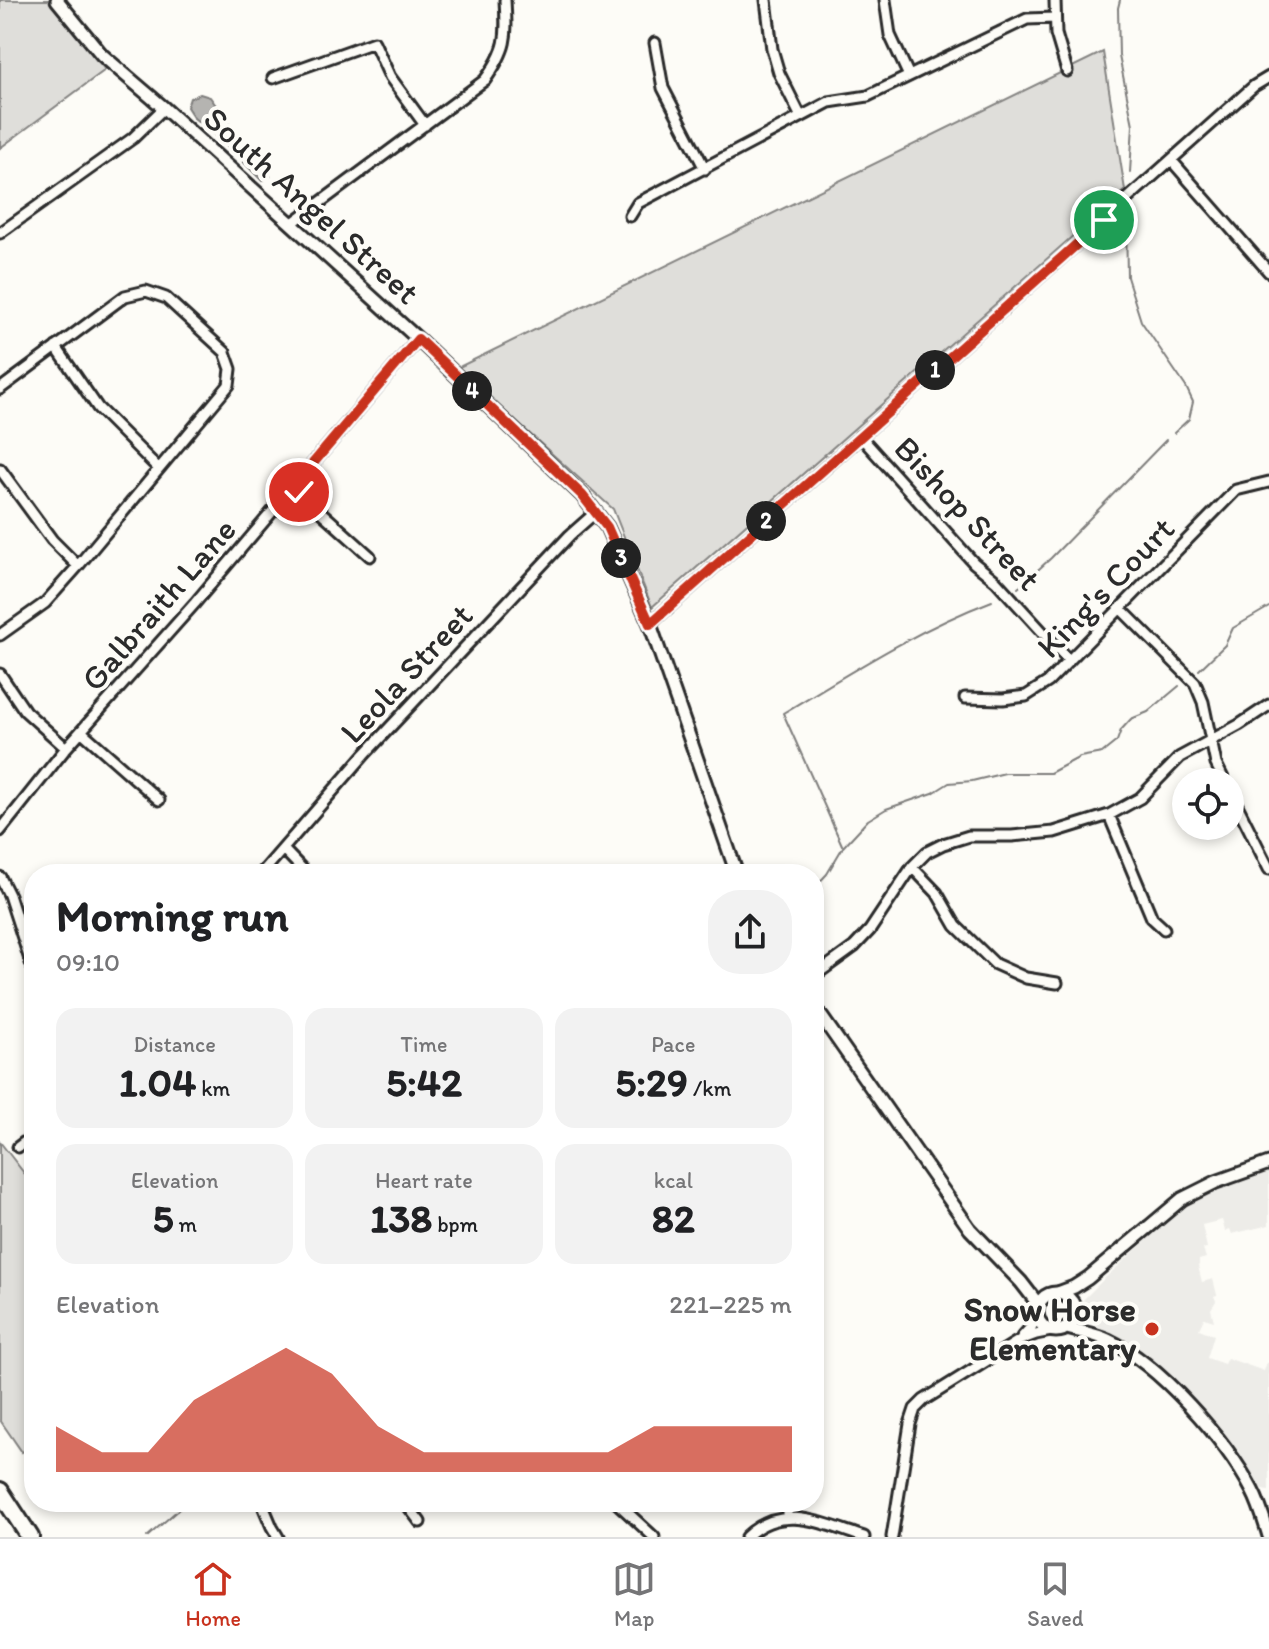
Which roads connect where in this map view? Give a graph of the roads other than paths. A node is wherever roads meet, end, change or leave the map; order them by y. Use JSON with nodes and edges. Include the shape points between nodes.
{"nodes":[{"id":1,"x":57,"y":0,"type":"edge"},
{"id":2,"x":505,"y":0,"type":"edge"},
{"id":3,"x":766,"y":0,"type":"edge"},
{"id":4,"x":885,"y":0,"type":"edge"},
{"id":5,"x":1055,"y":0,"type":"edge"},
{"id":6,"x":1055,"y":18,"type":"junction"},
{"id":7,"x":655,"y":43,"type":"dead end"},
{"id":8,"x":1067,"y":71,"type":"dead end"},
{"id":9,"x":909,"y":76,"type":"junction"},
{"id":10,"x":1269,"y":77,"type":"edge"},
{"id":11,"x":273,"y":78,"type":"dead end"},
{"id":12,"x":164,"y":108,"type":"junction"},
{"id":13,"x":801,"y":117,"type":"junction"},
{"id":14,"x":425,"y":125,"type":"junction"},
{"id":15,"x":1171,"y":160,"type":"junction"},
{"id":16,"x":705,"y":169,"type":"junction"},
{"id":17,"x":630,"y":216,"type":"dead end"},
{"id":18,"x":291,"y":224,"type":"junction"},
{"id":19,"x":0,"y":233,"type":"edge"},
{"id":20,"x":1269,"y":272,"type":"edge"},
{"id":21,"x":418,"y":339,"type":"junction"},
{"id":22,"x":56,"y":347,"type":"junction"},
{"id":23,"x":0,"y":389,"type":"edge"},
{"id":24,"x":860,"y":436,"type":"junction"},
{"id":25,"x":0,"y":469,"type":"edge"},
{"id":26,"x":159,"y":469,"type":"junction"},
{"id":27,"x":1269,"y":482,"type":"edge"},
{"id":28,"x":293,"y":487,"type":"junction"},
{"id":29,"x":596,"y":512,"type":"junction"},
{"id":30,"x":370,"y":556,"type":"dead end"},
{"id":31,"x":78,"y":566,"type":"junction"},
{"id":32,"x":1121,"y":609,"type":"junction"},
{"id":33,"x":650,"y":624,"type":"junction"},
{"id":34,"x":0,"y":635,"type":"edge"},
{"id":35,"x":1069,"y":661,"type":"junction"},
{"id":36,"x":0,"y":674,"type":"edge"},
{"id":37,"x":965,"y":698,"type":"dead end"},
{"id":38,"x":1269,"y":705,"type":"edge"},
{"id":39,"x":81,"y":731,"type":"junction"},
{"id":40,"x":1211,"y":741,"type":"junction"},
{"id":41,"x":66,"y":748,"type":"junction"},
{"id":42,"x":1218,"y":768,"type":"edge"},
{"id":43,"x":159,"y":800,"type":"dead end"},
{"id":44,"x":1109,"y":815,"type":"junction"},
{"id":45,"x":1244,"y":818,"type":"edge"},
{"id":46,"x":0,"y":831,"type":"edge"},
{"id":47,"x":283,"y":849,"type":"junction"},
{"id":48,"x":1267,"y":862,"type":"edge"},
{"id":49,"x":270,"y":864,"type":"edge"},
{"id":50,"x":297,"y":864,"type":"edge"},
{"id":51,"x":734,"y":864,"type":"edge"},
{"id":52,"x":912,"y":867,"type":"junction"},
{"id":53,"x":0,"y":877,"type":"edge"},
{"id":54,"x":1164,"y":929,"type":"dead end"},
{"id":55,"x":24,"y":941,"type":"edge"},
{"id":56,"x":824,"y":969,"type":"edge"},
{"id":57,"x":1057,"y":983,"type":"dead end"},
{"id":58,"x":824,"y":1020,"type":"edge"},
{"id":59,"x":24,"y":1142,"type":"edge"},
{"id":60,"x":18,"y":1147,"type":"dead end"},
{"id":61,"x":1269,"y":1163,"type":"edge"},
{"id":62,"x":1088,"y":1278,"type":"junction"},
{"id":63,"x":1021,"y":1282,"type":"junction"},
{"id":64,"x":1055,"y":1293,"type":"junction"},
{"id":65,"x":1037,"y":1310,"type":"junction"},
{"id":66,"x":1075,"y":1311,"type":"junction"},
{"id":67,"x":1067,"y":1328,"type":"junction"},
{"id":68,"x":1051,"y":1331,"type":"junction"},
{"id":69,"x":1098,"y":1336,"type":"junction"},
{"id":70,"x":1020,"y":1340,"type":"junction"},
{"id":71,"x":0,"y":1491,"type":"edge"},
{"id":72,"x":269,"y":1512,"type":"edge"},
{"id":73,"x":412,"y":1512,"type":"edge"},
{"id":74,"x":627,"y":1512,"type":"edge"},
{"id":75,"x":787,"y":1512,"type":"edge"},
{"id":76,"x":787,"y":1517,"type":"junction"},
{"id":77,"x":420,"y":1522,"type":"dead end"},
{"id":78,"x":1269,"y":1536,"type":"edge"},
{"id":79,"x":30,"y":1537,"type":"edge"},
{"id":80,"x":278,"y":1537,"type":"edge"},
{"id":81,"x":654,"y":1537,"type":"edge"},
{"id":82,"x":746,"y":1537,"type":"edge"},
{"id":83,"x":864,"y":1537,"type":"edge"},
{"id":84,"x":892,"y":1537,"type":"edge"}],
"edges":[{"from":1,"to":12,"type":"street","name":"South Angel Street","via":[[102,55]]},
{"from":2,"to":14,"type":"street","via":[[500,60],[485,80]]},
{"from":3,"to":13,"type":"street","via":[[779,73]]},
{"from":4,"to":9,"type":"street","via":[[890,35]]},
{"from":5,"to":6,"type":"street"},
{"from":6,"to":8,"type":"street"},
{"from":6,"to":9,"type":"street","via":[[1027,19]]},
{"from":7,"to":16,"type":"street","via":[[663,88]]},
{"from":9,"to":13,"type":"street","via":[[868,96],[829,102]]},
{"from":10,"to":15,"type":"street"},
{"from":11,"to":14,"type":"street","via":[[374,42],[390,77]]},
{"from":12,"to":18,"type":"street","name":"South Angel Street"},
{"from":12,"to":19,"type":"street","via":[[133,138]]},
{"from":13,"to":16,"type":"street"},
{"from":14,"to":18,"type":"street"},
{"from":15,"to":20,"type":"street"},
{"from":15,"to":24,"type":"street"},
{"from":16,"to":17,"type":"street","via":[[638,203]]},
{"from":18,"to":21,"type":"street","name":"South Angel Street"},
{"from":21,"to":28,"type":"street","name":"Galbraith Lane"},
{"from":21,"to":29,"type":"street","name":"South Angel Street"},
{"from":22,"to":23,"type":"street"},
{"from":22,"to":26,"type":"street","via":[[98,408]]},
{"from":22,"to":26,"type":"street","via":[[125,296],[146,291],[166,298],[225,352],[229,385]]},
{"from":24,"to":33,"type":"street"},
{"from":24,"to":35,"type":"street","name":"Bishop Street"},
{"from":25,"to":31,"type":"street"},
{"from":26,"to":31,"type":"street"},
{"from":27,"to":32,"type":"street","name":"King's Court","via":[[1236,490]]},
{"from":28,"to":30,"type":"street"},
{"from":28,"to":39,"type":"street","name":"Galbraith Lane"},
{"from":29,"to":33,"type":"street","name":"South Angel Street"},
{"from":29,"to":47,"type":"street","name":"Leola Street","via":[[365,754]]},
{"from":31,"to":34,"type":"street","via":[[45,603]]},
{"from":32,"to":35,"type":"street","name":"King's Court"},
{"from":32,"to":40,"type":"street","via":[[1195,683]]},
{"from":33,"to":51,"type":"street","name":"South Angel Street"},
{"from":35,"to":37,"type":"street","name":"King's Court","via":[[1026,696]]},
{"from":36,"to":41,"type":"street","via":[[25,711]]},
{"from":38,"to":40,"type":"street"},
{"from":39,"to":41,"type":"street","name":"Galbraith Lane"},
{"from":39,"to":43,"type":"street"},
{"from":40,"to":42,"type":"street"},
{"from":40,"to":44,"type":"street","via":[[1180,757],[1140,798]]},
{"from":41,"to":46,"type":"street","name":"Galbraith Lane"},
{"from":44,"to":52,"type":"street","via":[[1054,832],[969,836],[927,852]]},
{"from":44,"to":54,"type":"street","via":[[1152,918]]},
{"from":45,"to":48,"type":"street"},
{"from":47,"to":49,"type":"street","name":"Leola Street"},
{"from":47,"to":50,"type":"street"},
{"from":52,"to":56,"type":"street","via":[[870,930]]},
{"from":52,"to":57,"type":"street","via":[[937,893],[956,926],[995,964],[1026,978]]},
{"from":53,"to":55,"type":"street"},
{"from":58,"to":63,"type":"street","via":[[970,1229]]},
{"from":59,"to":60,"type":"street"},
{"from":61,"to":62,"type":"street","via":[[1182,1199]]},
{"from":62,"to":64,"type":"street"},
{"from":62,"to":66,"type":"street"},
{"from":63,"to":64,"type":"street"},
{"from":63,"to":65,"type":"street"},
{"from":64,"to":65,"type":"street"},
{"from":64,"to":66,"type":"street","via":[[1070,1299]]},
{"from":65,"to":68,"type":"street","via":[[1041,1325]]},
{"from":65,"to":70,"type":"street"},
{"from":66,"to":67,"type":"street"},
{"from":66,"to":69,"type":"street"},
{"from":67,"to":68,"type":"street"},
{"from":67,"to":69,"type":"street"},
{"from":68,"to":70,"type":"street"},
{"from":69,"to":78,"type":"street","via":[[1131,1354],[1188,1403],[1251,1487]]},
{"from":70,"to":84,"type":"street","via":[[915,1409]]},
{"from":71,"to":79,"type":"highway"},
{"from":72,"to":80,"type":"street"},
{"from":73,"to":77,"type":"street"},
{"from":74,"to":81,"type":"street"},
{"from":75,"to":76,"type":"street"},
{"from":76,"to":82,"type":"street","via":[[760,1525]]},
{"from":76,"to":83,"type":"street"}]}
